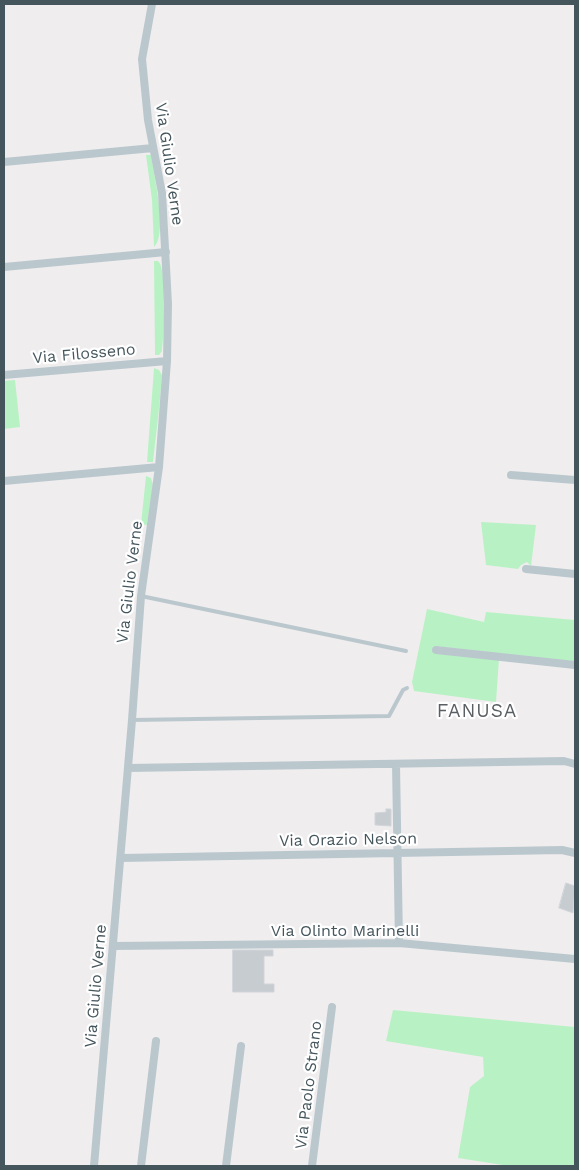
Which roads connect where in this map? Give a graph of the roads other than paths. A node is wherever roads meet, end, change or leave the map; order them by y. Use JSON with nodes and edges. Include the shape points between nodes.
{"nodes":[{"id":1,"x":152,"y":4,"type":"edge"},
{"id":2,"x":153,"y":148,"type":"junction"},
{"id":3,"x":4,"y":162,"type":"edge"},
{"id":4,"x":166,"y":252,"type":"junction"},
{"id":5,"x":4,"y":267,"type":"edge"},
{"id":6,"x":168,"y":361,"type":"junction"},
{"id":7,"x":4,"y":375,"type":"edge"},
{"id":8,"x":159,"y":467,"type":"junction"},
{"id":9,"x":510,"y":475,"type":"dead end"},
{"id":10,"x":575,"y":480,"type":"edge"},
{"id":11,"x":4,"y":481,"type":"edge"},
{"id":12,"x":526,"y":569,"type":"dead end"},
{"id":13,"x":575,"y":574,"type":"edge"},
{"id":14,"x":141,"y":596,"type":"junction"},
{"id":15,"x":436,"y":650,"type":"dead end"},
{"id":16,"x":406,"y":651,"type":"dead end"},
{"id":17,"x":575,"y":665,"type":"edge"},
{"id":18,"x":407,"y":688,"type":"dead end"},
{"id":19,"x":132,"y":720,"type":"junction"},
{"id":20,"x":396,"y":764,"type":"junction"},
{"id":21,"x":575,"y":764,"type":"edge"},
{"id":22,"x":128,"y":768,"type":"junction"},
{"id":23,"x":397,"y":853,"type":"junction"},
{"id":24,"x":575,"y":853,"type":"edge"},
{"id":25,"x":121,"y":858,"type":"junction"},
{"id":26,"x":399,"y":943,"type":"junction"},
{"id":27,"x":114,"y":946,"type":"junction"},
{"id":28,"x":575,"y":959,"type":"edge"},
{"id":29,"x":332,"y":1007,"type":"dead end"},
{"id":30,"x":156,"y":1041,"type":"dead end"},
{"id":31,"x":241,"y":1046,"type":"dead end"},
{"id":32,"x":94,"y":1166,"type":"edge"},
{"id":33,"x":140,"y":1166,"type":"edge"},
{"id":34,"x":226,"y":1166,"type":"edge"},
{"id":35,"x":312,"y":1166,"type":"edge"}],
"edges":[{"from":1,"to":2,"type":"street","name":"Via Giulio Verne","via":[[142,59]]},
{"from":2,"to":3,"type":"street"},
{"from":2,"to":4,"type":"street","name":"Via Giulio Verne","via":[[162,193]]},
{"from":4,"to":5,"type":"street"},
{"from":4,"to":6,"type":"street","name":"Via Giulio Verne"},
{"from":6,"to":7,"type":"street","name":"Via Filosseno"},
{"from":6,"to":8,"type":"street","name":"Via Giulio Verne"},
{"from":8,"to":11,"type":"street"},
{"from":8,"to":14,"type":"street","name":"Via Giulio Verne"},
{"from":9,"to":10,"type":"street"},
{"from":12,"to":13,"type":"street"},
{"from":14,"to":16,"type":"lane"},
{"from":14,"to":19,"type":"street","name":"Via Giulio Verne"},
{"from":15,"to":17,"type":"street"},
{"from":18,"to":19,"type":"lane","via":[[388,716]]},
{"from":19,"to":22,"type":"street","name":"Via Giulio Verne"},
{"from":20,"to":21,"type":"street","via":[[564,761]]},
{"from":20,"to":22,"type":"street"},
{"from":20,"to":23,"type":"street"},
{"from":22,"to":25,"type":"street","name":"Via Giulio Verne"},
{"from":23,"to":24,"type":"street","name":"Via Orazio Nelson","via":[[562,850]]},
{"from":23,"to":25,"type":"street","name":"Via Orazio Nelson"},
{"from":23,"to":26,"type":"street"},
{"from":25,"to":27,"type":"street","name":"Via Giulio Verne"},
{"from":26,"to":27,"type":"street","name":"Via Olinto Marinelli"},
{"from":26,"to":28,"type":"street","name":"Via Olinto Marinelli"},
{"from":27,"to":32,"type":"street","name":"Via Giulio Verne"},
{"from":29,"to":35,"type":"street","name":"Via Paolo Strano"},
{"from":30,"to":33,"type":"street"},
{"from":31,"to":34,"type":"street"}]}
